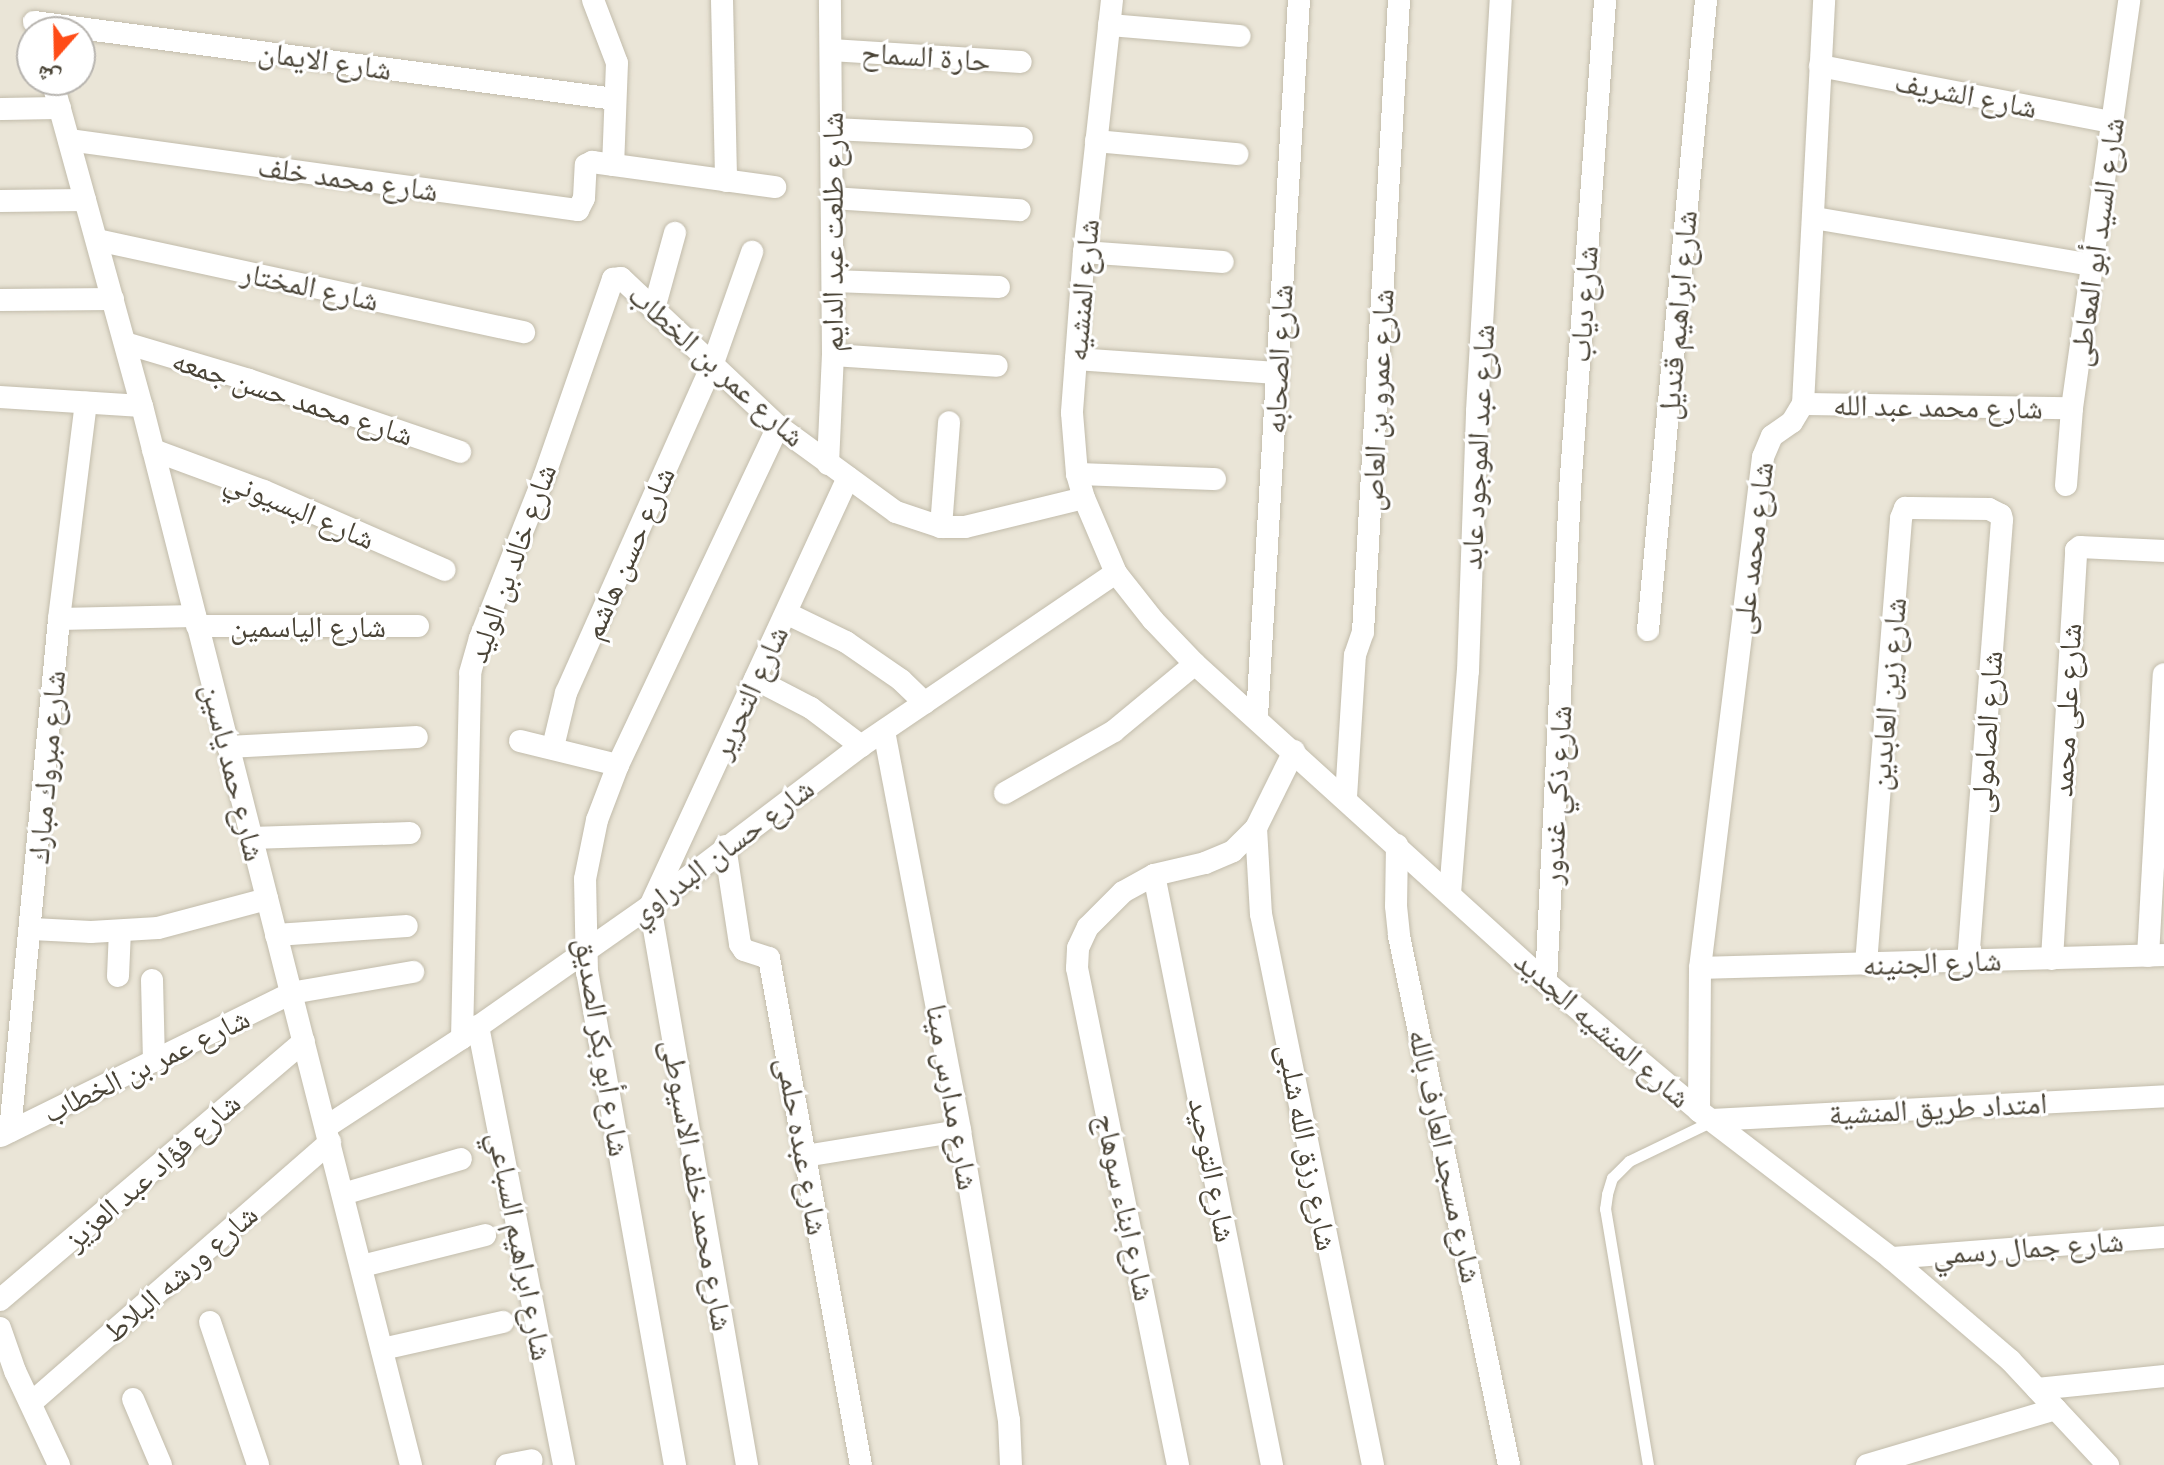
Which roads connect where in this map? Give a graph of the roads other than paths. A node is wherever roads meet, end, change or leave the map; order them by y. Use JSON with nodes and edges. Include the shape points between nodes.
{"nodes":[{"id":1,"x":593,"y":0,"type":"edge"},
{"id":2,"x":722,"y":0,"type":"edge"},
{"id":3,"x":830,"y":0,"type":"edge"},
{"id":4,"x":1112,"y":0,"type":"edge"},
{"id":5,"x":1299,"y":0,"type":"edge"},
{"id":6,"x":1399,"y":0,"type":"edge"},
{"id":7,"x":1501,"y":0,"type":"edge"},
{"id":8,"x":1605,"y":0,"type":"edge"},
{"id":9,"x":1706,"y":0,"type":"edge"},
{"id":10,"x":1824,"y":0,"type":"edge"},
{"id":11,"x":2129,"y":0,"type":"edge"},
{"id":12,"x":1109,"y":25,"type":"junction"},
{"id":13,"x":96,"y":27,"type":"edge"},
{"id":14,"x":1240,"y":36,"type":"dead end"},
{"id":15,"x":831,"y":50,"type":"junction"},
{"id":16,"x":1021,"y":62,"type":"dead end"},
{"id":17,"x":1820,"y":66,"type":"junction"},
{"id":18,"x":57,"y":96,"type":"edge"},
{"id":19,"x":615,"y":99,"type":"junction"},
{"id":20,"x":60,"y":108,"type":"junction"},
{"id":21,"x":0,"y":109,"type":"edge"},
{"id":22,"x":2112,"y":122,"type":"junction"},
{"id":23,"x":833,"y":129,"type":"junction"},
{"id":24,"x":1022,"y":138,"type":"dead end"},
{"id":25,"x":69,"y":140,"type":"junction"},
{"id":26,"x":1096,"y":141,"type":"junction"},
{"id":27,"x":1237,"y":154,"type":"dead end"},
{"id":28,"x":613,"y":165,"type":"junction"},
{"id":29,"x":726,"y":181,"type":"junction"},
{"id":30,"x":775,"y":187,"type":"dead end"},
{"id":31,"x":832,"y":198,"type":"junction"},
{"id":32,"x":85,"y":200,"type":"junction"},
{"id":33,"x":0,"y":201,"type":"edge"},
{"id":34,"x":1020,"y":210,"type":"dead end"},
{"id":35,"x":1814,"y":218,"type":"junction"},
{"id":36,"x":675,"y":233,"type":"dead end"},
{"id":37,"x":97,"y":240,"type":"junction"},
{"id":38,"x":752,"y":252,"type":"dead end"},
{"id":39,"x":1084,"y":252,"type":"junction"},
{"id":40,"x":1223,"y":262,"type":"dead end"},
{"id":41,"x":2092,"y":265,"type":"junction"},
{"id":42,"x":833,"y":281,"type":"junction"},
{"id":43,"x":999,"y":287,"type":"dead end"},
{"id":44,"x":609,"y":288,"type":"joint"},
{"id":45,"x":113,"y":299,"type":"junction"},
{"id":46,"x":0,"y":300,"type":"edge"},
{"id":47,"x":654,"y":309,"type":"junction"},
{"id":48,"x":524,"y":332,"type":"dead end"},
{"id":49,"x":125,"y":343,"type":"junction"},
{"id":50,"x":833,"y":355,"type":"junction"},
{"id":51,"x":1076,"y":359,"type":"junction"},
{"id":52,"x":713,"y":363,"type":"junction"},
{"id":53,"x":997,"y":366,"type":"dead end"},
{"id":54,"x":1277,"y":373,"type":"junction"},
{"id":55,"x":0,"y":397,"type":"edge"},
{"id":56,"x":86,"y":403,"type":"junction"},
{"id":57,"x":1803,"y":404,"type":"junction"},
{"id":58,"x":142,"y":406,"type":"junction"},
{"id":59,"x":2072,"y":408,"type":"junction"},
{"id":60,"x":949,"y":422,"type":"dead end"},
{"id":61,"x":778,"y":426,"type":"junction"},
{"id":62,"x":153,"y":450,"type":"junction"},
{"id":63,"x":460,"y":452,"type":"dead end"},
{"id":64,"x":828,"y":464,"type":"junction"},
{"id":65,"x":1077,"y":474,"type":"junction"},
{"id":66,"x":848,"y":478,"type":"junction"},
{"id":67,"x":1215,"y":479,"type":"dead end"},
{"id":68,"x":2066,"y":485,"type":"dead end"},
{"id":69,"x":1084,"y":498,"type":"junction"},
{"id":70,"x":1989,"y":509,"type":"joint"},
{"id":71,"x":941,"y":527,"type":"junction"},
{"id":72,"x":2164,"y":551,"type":"edge"},
{"id":73,"x":445,"y":570,"type":"dead end"},
{"id":74,"x":1116,"y":573,"type":"junction"},
{"id":75,"x":1566,"y":608,"type":"joint"},
{"id":76,"x":786,"y":613,"type":"junction"},
{"id":77,"x":59,"y":619,"type":"junction"},
{"id":78,"x":196,"y":621,"type":"junction"},
{"id":79,"x":418,"y":626,"type":"dead end"},
{"id":80,"x":1648,"y":630,"type":"dead end"},
{"id":81,"x":1195,"y":664,"type":"junction"},
{"id":82,"x":2164,"y":674,"type":"edge"},
{"id":83,"x":755,"y":679,"type":"junction"},
{"id":84,"x":925,"y":703,"type":"junction"},
{"id":85,"x":1257,"y":717,"type":"junction"},
{"id":86,"x":884,"y":731,"type":"junction"},
{"id":87,"x":417,"y":737,"type":"dead end"},
{"id":88,"x":520,"y":741,"type":"dead end"},
{"id":89,"x":861,"y":746,"type":"junction"},
{"id":90,"x":228,"y":747,"type":"junction"},
{"id":91,"x":553,"y":747,"type":"junction"},
{"id":92,"x":1294,"y":751,"type":"junction"},
{"id":93,"x":618,"y":765,"type":"junction"},
{"id":94,"x":1005,"y":793,"type":"dead end"},
{"id":95,"x":1346,"y":797,"type":"junction"},
{"id":96,"x":1256,"y":828,"type":"junction"},
{"id":97,"x":410,"y":833,"type":"dead end"},
{"id":98,"x":251,"y":838,"type":"junction"},
{"id":99,"x":1397,"y":845,"type":"junction"},
{"id":100,"x":725,"y":846,"type":"junction"},
{"id":101,"x":1154,"y":875,"type":"junction"},
{"id":102,"x":1450,"y":893,"type":"junction"},
{"id":103,"x":267,"y":899,"type":"junction"},
{"id":104,"x":650,"y":906,"type":"junction"},
{"id":105,"x":407,"y":926,"type":"dead end"},
{"id":106,"x":32,"y":929,"type":"junction"},
{"id":107,"x":120,"y":931,"type":"junction"},
{"id":108,"x":276,"y":935,"type":"junction"},
{"id":109,"x":585,"y":951,"type":"junction"},
{"id":110,"x":2156,"y":956,"type":"edge"},
{"id":111,"x":2052,"y":959,"type":"junction"},
{"id":112,"x":1968,"y":962,"type":"junction"},
{"id":113,"x":1866,"y":964,"type":"junction"},
{"id":114,"x":1700,"y":968,"type":"junction"},
{"id":115,"x":413,"y":972,"type":"dead end"},
{"id":116,"x":118,"y":976,"type":"dead end"},
{"id":117,"x":152,"y":980,"type":"dead end"},
{"id":118,"x":1546,"y":982,"type":"junction"},
{"id":119,"x":291,"y":993,"type":"junction"},
{"id":120,"x":470,"y":1032,"type":"junction"},
{"id":121,"x":304,"y":1041,"type":"junction"},
{"id":122,"x":154,"y":1061,"type":"junction"},
{"id":123,"x":2164,"y":1096,"type":"edge"},
{"id":124,"x":1706,"y":1116,"type":"junction"},
{"id":125,"x":960,"y":1131,"type":"junction"},
{"id":126,"x":5,"y":1134,"type":"edge"},
{"id":127,"x":328,"y":1135,"type":"junction"},
{"id":128,"x":805,"y":1156,"type":"junction"},
{"id":129,"x":461,"y":1159,"type":"dead end"},
{"id":130,"x":343,"y":1194,"type":"junction"},
{"id":131,"x":485,"y":1235,"type":"dead end"},
{"id":132,"x":2164,"y":1237,"type":"edge"},
{"id":133,"x":1891,"y":1258,"type":"junction"},
{"id":134,"x":362,"y":1266,"type":"junction"},
{"id":135,"x":0,"y":1300,"type":"edge"},
{"id":136,"x":210,"y":1322,"type":"dead end"},
{"id":137,"x":503,"y":1322,"type":"dead end"},
{"id":138,"x":0,"y":1328,"type":"edge"},
{"id":139,"x":382,"y":1349,"type":"junction"},
{"id":140,"x":2164,"y":1376,"type":"edge"},
{"id":141,"x":2037,"y":1389,"type":"junction"},
{"id":142,"x":133,"y":1399,"type":"dead end"},
{"id":143,"x":31,"y":1403,"type":"junction"},
{"id":144,"x":2056,"y":1409,"type":"junction"},
{"id":145,"x":532,"y":1460,"type":"dead end"},
{"id":146,"x":59,"y":1465,"type":"edge"},
{"id":147,"x":161,"y":1465,"type":"edge"},
{"id":148,"x":258,"y":1465,"type":"edge"},
{"id":149,"x":411,"y":1465,"type":"edge"},
{"id":150,"x":507,"y":1465,"type":"edge"},
{"id":151,"x":564,"y":1465,"type":"edge"},
{"id":152,"x":675,"y":1465,"type":"edge"},
{"id":153,"x":747,"y":1465,"type":"edge"},
{"id":154,"x":861,"y":1465,"type":"edge"},
{"id":155,"x":1011,"y":1465,"type":"edge"},
{"id":156,"x":1178,"y":1465,"type":"edge"},
{"id":157,"x":1272,"y":1465,"type":"edge"},
{"id":158,"x":1373,"y":1465,"type":"edge"},
{"id":159,"x":1509,"y":1465,"type":"edge"},
{"id":160,"x":1648,"y":1465,"type":"edge"},
{"id":161,"x":1867,"y":1465,"type":"edge"},
{"id":162,"x":2108,"y":1465,"type":"edge"}],
"edges":[{"from":1,"to":19,"type":"street","via":[[615,53]]},
{"from":2,"to":29,"type":"street"},
{"from":3,"to":15,"type":"street","name":"شارع طلعت عبد الدايم"},
{"from":4,"to":12,"type":"street","name":"شارع المنشيه"},
{"from":5,"to":54,"type":"street","name":"شارع الصحابه"},
{"from":6,"to":95,"type":"street","name":"شارع عمرو بن العاص","via":[[1363,632],[1355,655]]},
{"from":7,"to":102,"type":"street","name":"شارع عبد الموجود عابد","via":[[1468,671]]},
{"from":8,"to":75,"type":"street","name":"شارع دياب"},
{"from":9,"to":80,"type":"street","name":"شارع ابراهيم قنديل"},
{"from":10,"to":17,"type":"street"},
{"from":11,"to":22,"type":"street","name":"شارع السيد أبو المعاطى"},
{"from":12,"to":14,"type":"street"},
{"from":12,"to":26,"type":"street","name":"شارع المنشيه"},
{"from":13,"to":19,"type":"street","name":"شارع الايمان"},
{"from":15,"to":16,"type":"street","name":"حارة السماح"},
{"from":15,"to":23,"type":"street","name":"شارع طلعت عبد الدايم"},
{"from":17,"to":22,"type":"street","name":"شارع الشريف"},
{"from":17,"to":35,"type":"street"},
{"from":18,"to":20,"type":"street","name":"شارع حمد ياسين"},
{"from":19,"to":28,"type":"street"},
{"from":20,"to":21,"type":"street"},
{"from":20,"to":25,"type":"street","name":"شارع حمد ياسين"},
{"from":22,"to":41,"type":"street","name":"شارع السيد أبو المعاطى"},
{"from":23,"to":24,"type":"street"},
{"from":23,"to":31,"type":"street","name":"شارع طلعت عبد الدايم"},
{"from":25,"to":28,"type":"street","name":"شارع محمد خلف","via":[[578,210],[587,163]]},
{"from":25,"to":32,"type":"street","name":"شارع حمد ياسين"},
{"from":26,"to":27,"type":"street"},
{"from":26,"to":39,"type":"street","name":"شارع المنشيه"},
{"from":28,"to":29,"type":"street"},
{"from":29,"to":30,"type":"street"},
{"from":31,"to":34,"type":"street"},
{"from":31,"to":42,"type":"street","name":"شارع طلعت عبد الدايم"},
{"from":32,"to":33,"type":"street"},
{"from":32,"to":37,"type":"street","name":"شارع حمد ياسين"},
{"from":35,"to":41,"type":"street"},
{"from":35,"to":57,"type":"street"},
{"from":36,"to":47,"type":"street"},
{"from":37,"to":45,"type":"street","name":"شارع حمد ياسين"},
{"from":37,"to":48,"type":"street","name":"شارع المختار"},
{"from":38,"to":52,"type":"street","name":"شارع حسن هاشم"},
{"from":39,"to":40,"type":"street"},
{"from":39,"to":51,"type":"street","name":"شارع المنشيه"},
{"from":41,"to":59,"type":"street","name":"شارع السيد أبو المعاطى"},
{"from":42,"to":43,"type":"street"},
{"from":42,"to":50,"type":"street","name":"شارع طلعت عبد الدايم"},
{"from":44,"to":47,"type":"street","name":"شارع عمر بن الخطاب","via":[[613,279],[621,278]]},
{"from":44,"to":120,"type":"street","name":"شارع خالد بن الوليد","via":[[470,673]]},
{"from":45,"to":46,"type":"street"},
{"from":45,"to":49,"type":"street","name":"شارع حمد ياسين"},
{"from":47,"to":52,"type":"street","name":"شارع عمر بن الخطاب"},
{"from":49,"to":58,"type":"street","name":"شارع حمد ياسين"},
{"from":49,"to":63,"type":"street","name":"شارع محمد حسن جمعه"},
{"from":50,"to":53,"type":"street"},
{"from":50,"to":64,"type":"street","name":"شارع طلعت عبد الدايم"},
{"from":51,"to":54,"type":"street"},
{"from":51,"to":65,"type":"street","name":"شارع المنشيه","via":[[1072,413]]},
{"from":52,"to":61,"type":"street","name":"شارع عمر بن الخطاب"},
{"from":52,"to":91,"type":"street","name":"شارع حسن هاشم","via":[[566,693]]},
{"from":54,"to":85,"type":"street","name":"شارع الصحابه"},
{"from":55,"to":56,"type":"street"},
{"from":56,"to":58,"type":"street"},
{"from":56,"to":77,"type":"street","name":"شارع مبروك مبارك"},
{"from":57,"to":59,"type":"street","name":"شارع محمد عبد الله"},
{"from":57,"to":114,"type":"street","name":"شارع محمد على","via":[[1801,413],[1772,436],[1763,457]]},
{"from":58,"to":62,"type":"street","name":"شارع حمد ياسين"},
{"from":59,"to":68,"type":"street","name":"شارع السيد أبو المعاطى"},
{"from":60,"to":71,"type":"street"},
{"from":61,"to":64,"type":"street","name":"شارع عمر بن الخطاب"},
{"from":61,"to":93,"type":"street","name":"شارع أبو بكر الصديق"},
{"from":62,"to":73,"type":"street","name":"شارع البسيوني","via":[[264,491]]},
{"from":62,"to":78,"type":"street","name":"شارع حمد ياسين"},
{"from":64,"to":66,"type":"street","name":"شارع عمر بن الخطاب"},
{"from":65,"to":67,"type":"street"},
{"from":65,"to":69,"type":"street","name":"شارع المنشيه"},
{"from":66,"to":71,"type":"street","name":"شارع عمر بن الخطاب","via":[[896,512]]},
{"from":66,"to":76,"type":"street","name":"شارع التحرير"},
{"from":69,"to":71,"type":"street","via":[[965,527]]},
{"from":69,"to":74,"type":"street","name":"شارع المنشيه"},
{"from":70,"to":112,"type":"street","name":"شارع الصامولى","via":[[2001,515],[2002,527]]},
{"from":70,"to":113,"type":"street","name":"شارع زين العابدين","via":[[1902,512]]},
{"from":72,"to":111,"type":"street","name":"شارع على محمد","via":[[2076,550]]},
{"from":74,"to":81,"type":"street","name":"شارع المنشيه الجديد"},
{"from":74,"to":84,"type":"street","name":"شارع حسان البدراوي"},
{"from":75,"to":118,"type":"street","name":"شارع ذكي غندور"},
{"from":76,"to":83,"type":"street","name":"شارع التحرير"},
{"from":76,"to":84,"type":"street","via":[[865,654]]},
{"from":77,"to":78,"type":"street","name":"شارع الياسمين"},
{"from":77,"to":106,"type":"street","name":"شارع مبروك مبارك"},
{"from":78,"to":79,"type":"street","name":"شارع الياسمين"},
{"from":78,"to":90,"type":"street","name":"شارع حمد ياسين"},
{"from":81,"to":85,"type":"street","name":"شارع المنشيه الجديد"},
{"from":81,"to":94,"type":"street","via":[[1105,737]]},
{"from":82,"to":110,"type":"street"},
{"from":83,"to":89,"type":"street","via":[[811,708]]},
{"from":83,"to":104,"type":"street","name":"شارع التحرير"},
{"from":84,"to":86,"type":"street","name":"شارع حسان البدراوي"},
{"from":85,"to":92,"type":"street","name":"شارع المنشيه الجديد"},
{"from":86,"to":89,"type":"street","name":"شارع حسان البدراوي"},
{"from":86,"to":125,"type":"street","name":"شارع مدارس مينا"},
{"from":87,"to":90,"type":"street"},
{"from":88,"to":91,"type":"street"},
{"from":89,"to":100,"type":"street","name":"شارع حسان البدراوي"},
{"from":90,"to":98,"type":"street","name":"شارع حمد ياسين"},
{"from":91,"to":93,"type":"street"},
{"from":92,"to":95,"type":"street","name":"شارع المنشيه الجديد"},
{"from":92,"to":96,"type":"street"},
{"from":93,"to":109,"type":"street","name":"شارع أبو بكر الصديق","via":[[591,846]]},
{"from":95,"to":99,"type":"street","name":"شارع المنشيه الجديد"},
{"from":96,"to":101,"type":"street","via":[[1233,851]]},
{"from":96,"to":158,"type":"street","name":"شارع رزق الله شلبى","via":[[1261,914]]},
{"from":97,"to":98,"type":"street"},
{"from":98,"to":103,"type":"street","name":"شارع حمد ياسين"},
{"from":99,"to":102,"type":"street","name":"شارع المنشيه الجديد"},
{"from":99,"to":159,"type":"street","name":"شارع مسجد العارف بالله","via":[[1399,936]]},
{"from":100,"to":104,"type":"street","name":"شارع حسان البدراوي"},
{"from":100,"to":128,"type":"street","name":"شارع عبده حلمى","via":[[740,944],[769,958]]},
{"from":101,"to":156,"type":"street","name":"شارع ابناء سوهاج","via":[[1123,892],[1099,914],[1078,948],[1077,968]]},
{"from":101,"to":157,"type":"street","name":"شارع التوحيد"},
{"from":102,"to":118,"type":"street","name":"شارع المنشيه الجديد"},
{"from":103,"to":107,"type":"street","via":[[195,921]]},
{"from":103,"to":108,"type":"street","name":"شارع حمد ياسين"},
{"from":104,"to":109,"type":"street","name":"شارع حسان البدراوي"},
{"from":104,"to":153,"type":"street","name":"شارع محمد خلف الاسيوطى"},
{"from":105,"to":108,"type":"street"},
{"from":106,"to":107,"type":"street"},
{"from":106,"to":126,"type":"street","name":"شارع مبروك مبارك"},
{"from":107,"to":116,"type":"street"},
{"from":108,"to":119,"type":"street","name":"شارع حمد ياسين"},
{"from":109,"to":120,"type":"street","name":"شارع حسان البدراوي"},
{"from":109,"to":152,"type":"street","name":"شارع أبو بكر الصديق"},
{"from":110,"to":111,"type":"street","name":"شارع الجنينه"},
{"from":111,"to":112,"type":"street","name":"شارع الجنينه"},
{"from":112,"to":113,"type":"street","name":"شارع الجنينه"},
{"from":113,"to":114,"type":"street","name":"شارع الجنينه"},
{"from":114,"to":124,"type":"street","name":"شارع محمد على"},
{"from":115,"to":119,"type":"street","name":"شارع عمر بن الخطاب"},
{"from":117,"to":122,"type":"street"},
{"from":118,"to":124,"type":"street","name":"شارع المنشيه الجديد"},
{"from":119,"to":121,"type":"street","name":"شارع حمد ياسين"},
{"from":119,"to":122,"type":"street","name":"شارع عمر بن الخطاب"},
{"from":120,"to":127,"type":"street","name":"شارع حسان البدراوي"},
{"from":120,"to":151,"type":"street","name":"شارع ابراهيم السباعي"},
{"from":121,"to":127,"type":"street","name":"شارع حمد ياسين"},
{"from":121,"to":135,"type":"street","name":"شارع فؤاد عبد العزيز"},
{"from":122,"to":126,"type":"street","name":"شارع عمر بن الخطاب"},
{"from":123,"to":124,"type":"street","name":"امتداد طريق المنشية"},
{"from":124,"to":133,"type":"street","name":"شارع المنشيه الجديد"},
{"from":124,"to":160,"type":"lane","via":[[1629,1161],[1612,1178],[1607,1194],[1605,1209]]},
{"from":125,"to":128,"type":"street"},
{"from":125,"to":155,"type":"street","name":"شارع مدارس مينا","via":[[1009,1420]]},
{"from":127,"to":130,"type":"street","name":"شارع حمد ياسين"},
{"from":127,"to":143,"type":"street","name":"شارع ورشه البلاط"},
{"from":128,"to":154,"type":"street","name":"شارع عبده حلمى"},
{"from":129,"to":130,"type":"street"},
{"from":130,"to":134,"type":"street","name":"شارع حمد ياسين"},
{"from":131,"to":134,"type":"street"},
{"from":132,"to":133,"type":"street","name":"شارع جمال رسمي"},
{"from":133,"to":141,"type":"street","name":"شارع المنشيه الجديد"},
{"from":134,"to":139,"type":"street","name":"شارع حمد ياسين"},
{"from":136,"to":148,"type":"street"},
{"from":137,"to":139,"type":"street"},
{"from":138,"to":143,"type":"street"},
{"from":139,"to":149,"type":"street","name":"شارع حمد ياسين"},
{"from":140,"to":141,"type":"street"},
{"from":141,"to":144,"type":"street","name":"شارع المنشيه الجديد"},
{"from":142,"to":147,"type":"street"},
{"from":143,"to":146,"type":"street"},
{"from":144,"to":161,"type":"street"},
{"from":144,"to":162,"type":"street","name":"شارع المنشيه الجديد"},
{"from":145,"to":150,"type":"street"}]}
